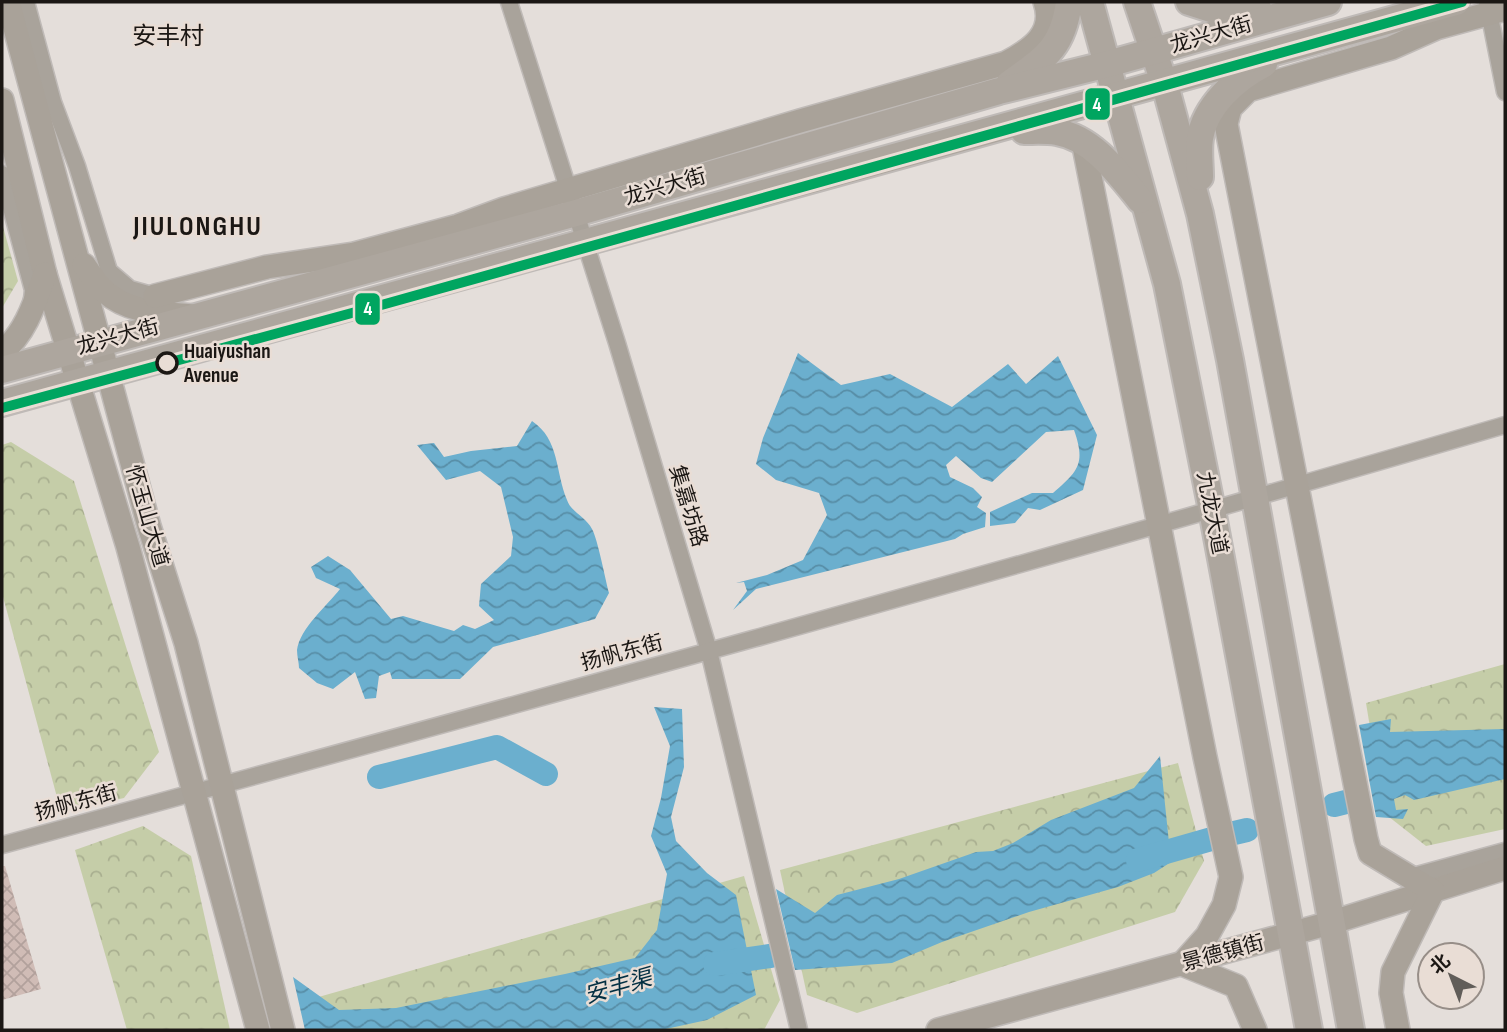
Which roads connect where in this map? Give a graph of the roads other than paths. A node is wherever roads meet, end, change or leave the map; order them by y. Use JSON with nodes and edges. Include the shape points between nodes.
{"nodes":[{"id":1,"x":8,"y":2,"type":"edge"},
{"id":2,"x":26,"y":2,"type":"edge"},
{"id":3,"x":509,"y":2,"type":"edge"},
{"id":4,"x":1045,"y":2,"type":"edge"},
{"id":5,"x":1069,"y":2,"type":"edge"},
{"id":6,"x":1090,"y":2,"type":"edge"},
{"id":7,"x":1138,"y":2,"type":"edge"},
{"id":8,"x":1189,"y":2,"type":"edge"},
{"id":9,"x":1328,"y":2,"type":"edge"},
{"id":10,"x":1456,"y":2,"type":"edge"},
{"id":11,"x":1494,"y":8,"type":"edge"},
{"id":12,"x":1293,"y":11,"type":"junction"},
{"id":13,"x":1051,"y":37,"type":"junction"},
{"id":14,"x":1307,"y":44,"type":"junction"},
{"id":15,"x":1154,"y":51,"type":"junction"},
{"id":16,"x":1108,"y":64,"type":"junction"},
{"id":17,"x":1166,"y":85,"type":"junction"},
{"id":18,"x":999,"y":91,"type":"junction"},
{"id":19,"x":1505,"y":92,"type":"edge"},
{"id":20,"x":1117,"y":98,"type":"junction"},
{"id":21,"x":2,"y":100,"type":"edge"},
{"id":22,"x":994,"y":130,"type":"junction"},
{"id":23,"x":1083,"y":141,"type":"junction"},
{"id":24,"x":2,"y":174,"type":"edge"},
{"id":25,"x":573,"y":201,"type":"junction"},
{"id":26,"x":1147,"y":208,"type":"junction"},
{"id":27,"x":1200,"y":214,"type":"junction"},
{"id":28,"x":584,"y":240,"type":"junction"},
{"id":29,"x":77,"y":256,"type":"junction"},
{"id":30,"x":45,"y":274,"type":"junction"},
{"id":31,"x":155,"y":296,"type":"joint"},
{"id":32,"x":30,"y":316,"type":"junction"},
{"id":33,"x":195,"y":317,"type":"junction"},
{"id":34,"x":100,"y":343,"type":"junction"},
{"id":35,"x":67,"y":351,"type":"junction"},
{"id":36,"x":2,"y":352,"type":"edge"},
{"id":37,"x":2,"y":370,"type":"edge"},
{"id":38,"x":108,"y":375,"type":"junction"},
{"id":39,"x":76,"y":382,"type":"junction"},
{"id":40,"x":2,"y":403,"type":"edge"},
{"id":41,"x":1505,"y":425,"type":"edge"},
{"id":42,"x":1297,"y":486,"type":"junction"},
{"id":43,"x":1253,"y":499,"type":"junction"},
{"id":44,"x":1212,"y":510,"type":"junction"},
{"id":45,"x":1159,"y":525,"type":"junction"},
{"id":46,"x":709,"y":651,"type":"junction"},
{"id":47,"x":221,"y":785,"type":"junction"},
{"id":48,"x":194,"y":792,"type":"junction"},
{"id":49,"x":2,"y":845,"type":"edge"},
{"id":50,"x":1505,"y":851,"type":"edge"},
{"id":51,"x":1505,"y":868,"type":"edge"},
{"id":52,"x":1410,"y":877,"type":"junction"},
{"id":53,"x":1433,"y":891,"type":"junction"},
{"id":54,"x":1330,"y":923,"type":"junction"},
{"id":55,"x":1291,"y":934,"type":"junction"},
{"id":56,"x":1182,"y":964,"type":"junction"},
{"id":57,"x":258,"y":1030,"type":"edge"},
{"id":58,"x":283,"y":1030,"type":"edge"},
{"id":59,"x":799,"y":1030,"type":"edge"},
{"id":60,"x":938,"y":1030,"type":"edge"},
{"id":61,"x":1255,"y":1030,"type":"edge"},
{"id":62,"x":1308,"y":1030,"type":"edge"},
{"id":63,"x":1350,"y":1030,"type":"edge"},
{"id":64,"x":1398,"y":1030,"type":"edge"}],
"edges":[{"from":1,"to":29,"type":"main road","name":"怀玉山大道"},
{"from":2,"to":31,"type":"street","via":[[53,102],[109,271],[130,289]]},
{"from":3,"to":25,"type":"street","name":"集嘉坊路"},
{"from":4,"to":13,"type":"main road"},
{"from":5,"to":13,"type":"main road","via":[[1066,23]]},
{"from":6,"to":16,"type":"main road","name":"九龙大道"},
{"from":7,"to":15,"type":"main road","name":"九龙大道"},
{"from":8,"to":12,"type":"main road","via":[[1220,12]]},
{"from":9,"to":12,"type":"main road","name":"龙兴大街"},
{"from":10,"to":14,"type":"main road","name":"龙兴大街"},
{"from":11,"to":19,"type":"street"},
{"from":11,"to":42,"type":"main road","via":[[1391,48],[1248,90],[1230,108],[1226,124]]},
{"from":12,"to":15,"type":"main road","name":"龙兴大街"},
{"from":13,"to":18,"type":"main road","via":[[1049,55]]},
{"from":13,"to":25,"type":"main road","via":[[1006,63],[839,109]]},
{"from":14,"to":17,"type":"main road","name":"龙兴大街"},
{"from":14,"to":27,"type":"main road","via":[[1247,73],[1214,104],[1200,136]]},
{"from":15,"to":16,"type":"main road","name":"龙兴大街"},
{"from":15,"to":17,"type":"main road","name":"九龙大道"},
{"from":16,"to":18,"type":"main road","name":"龙兴大街"},
{"from":16,"to":20,"type":"main road","name":"九龙大道"},
{"from":17,"to":20,"type":"main road","name":"龙兴大街"},
{"from":17,"to":27,"type":"main road","name":"九龙大道"},
{"from":18,"to":25,"type":"main road","name":"龙兴大街"},
{"from":20,"to":22,"type":"main road","name":"龙兴大街"},
{"from":20,"to":26,"type":"main road","name":"九龙大道"},
{"from":21,"to":30,"type":"main road","name":"怀玉山大道"},
{"from":22,"to":23,"type":"main road","via":[[1057,132]]},
{"from":22,"to":28,"type":"main road","name":"龙兴大街"},
{"from":23,"to":26,"type":"main road","via":[[1115,168]]},
{"from":23,"to":45,"type":"main road"},
{"from":24,"to":32,"type":"street","via":[[33,290]]},
{"from":25,"to":28,"type":"street","name":"集嘉坊路"},
{"from":25,"to":31,"type":"main road","via":[[504,209],[354,254],[267,267]]},
{"from":25,"to":33,"type":"main road","name":"龙兴大街"},
{"from":26,"to":44,"type":"main road","name":"九龙大道","via":[[1167,284]]},
{"from":27,"to":43,"type":"main road","name":"九龙大道"},
{"from":28,"to":38,"type":"main road","name":"龙兴大街"},
{"from":28,"to":46,"type":"street","name":"集嘉坊路"},
{"from":29,"to":33,"type":"main road","via":[[103,290],[121,302],[141,311]]},
{"from":29,"to":34,"type":"main road","name":"怀玉山大道"},
{"from":30,"to":32,"type":"main road"},
{"from":30,"to":35,"type":"main road","name":"怀玉山大道"},
{"from":32,"to":36,"type":"main road"},
{"from":33,"to":34,"type":"main road","name":"龙兴大街"},
{"from":34,"to":35,"type":"main road","name":"龙兴大街"},
{"from":34,"to":38,"type":"main road","name":"怀玉山大道"},
{"from":35,"to":37,"type":"main road","name":"龙兴大街"},
{"from":35,"to":39,"type":"main road","name":"怀玉山大道"},
{"from":38,"to":39,"type":"main road","name":"龙兴大街"},
{"from":38,"to":47,"type":"main road","name":"怀玉山大道","via":[[186,643]]},
{"from":39,"to":40,"type":"main road","name":"龙兴大街"},
{"from":39,"to":48,"type":"main road","name":"怀玉山大道","via":[[128,547]]},
{"from":41,"to":42,"type":"street","name":"扬帆东街"},
{"from":42,"to":43,"type":"street","name":"扬帆东街"},
{"from":42,"to":52,"type":"main road","via":[[1370,853]]},
{"from":43,"to":44,"type":"street","name":"扬帆东街"},
{"from":43,"to":54,"type":"main road","name":"九龙大道"},
{"from":44,"to":45,"type":"street","name":"扬帆东街"},
{"from":44,"to":55,"type":"main road","name":"九龙大道"},
{"from":45,"to":46,"type":"street","name":"扬帆东街"},
{"from":45,"to":56,"type":"main road","via":[[1231,877],[1224,905],[1207,936]]},
{"from":46,"to":47,"type":"street","name":"扬帆东街"},
{"from":46,"to":59,"type":"street","name":"集嘉坊路"},
{"from":47,"to":48,"type":"street","name":"扬帆东街"},
{"from":47,"to":58,"type":"main road","name":"怀玉山大道"},
{"from":48,"to":49,"type":"street","name":"扬帆东街"},
{"from":48,"to":57,"type":"main road","name":"怀玉山大道"},
{"from":50,"to":52,"type":"street"},
{"from":51,"to":53,"type":"main road","name":"景德镇街"},
{"from":52,"to":53,"type":"main road"},
{"from":53,"to":54,"type":"main road","name":"景德镇街"},
{"from":53,"to":64,"type":"main road","via":[[1393,972],[1391,993]]},
{"from":54,"to":55,"type":"main road","name":"景德镇街"},
{"from":54,"to":63,"type":"main road","name":"九龙大道"},
{"from":55,"to":56,"type":"main road","name":"景德镇街"},
{"from":55,"to":62,"type":"main road","name":"九龙大道"},
{"from":56,"to":60,"type":"main road","name":"景德镇街"},
{"from":56,"to":61,"type":"main road","via":[[1236,986]]}]}
